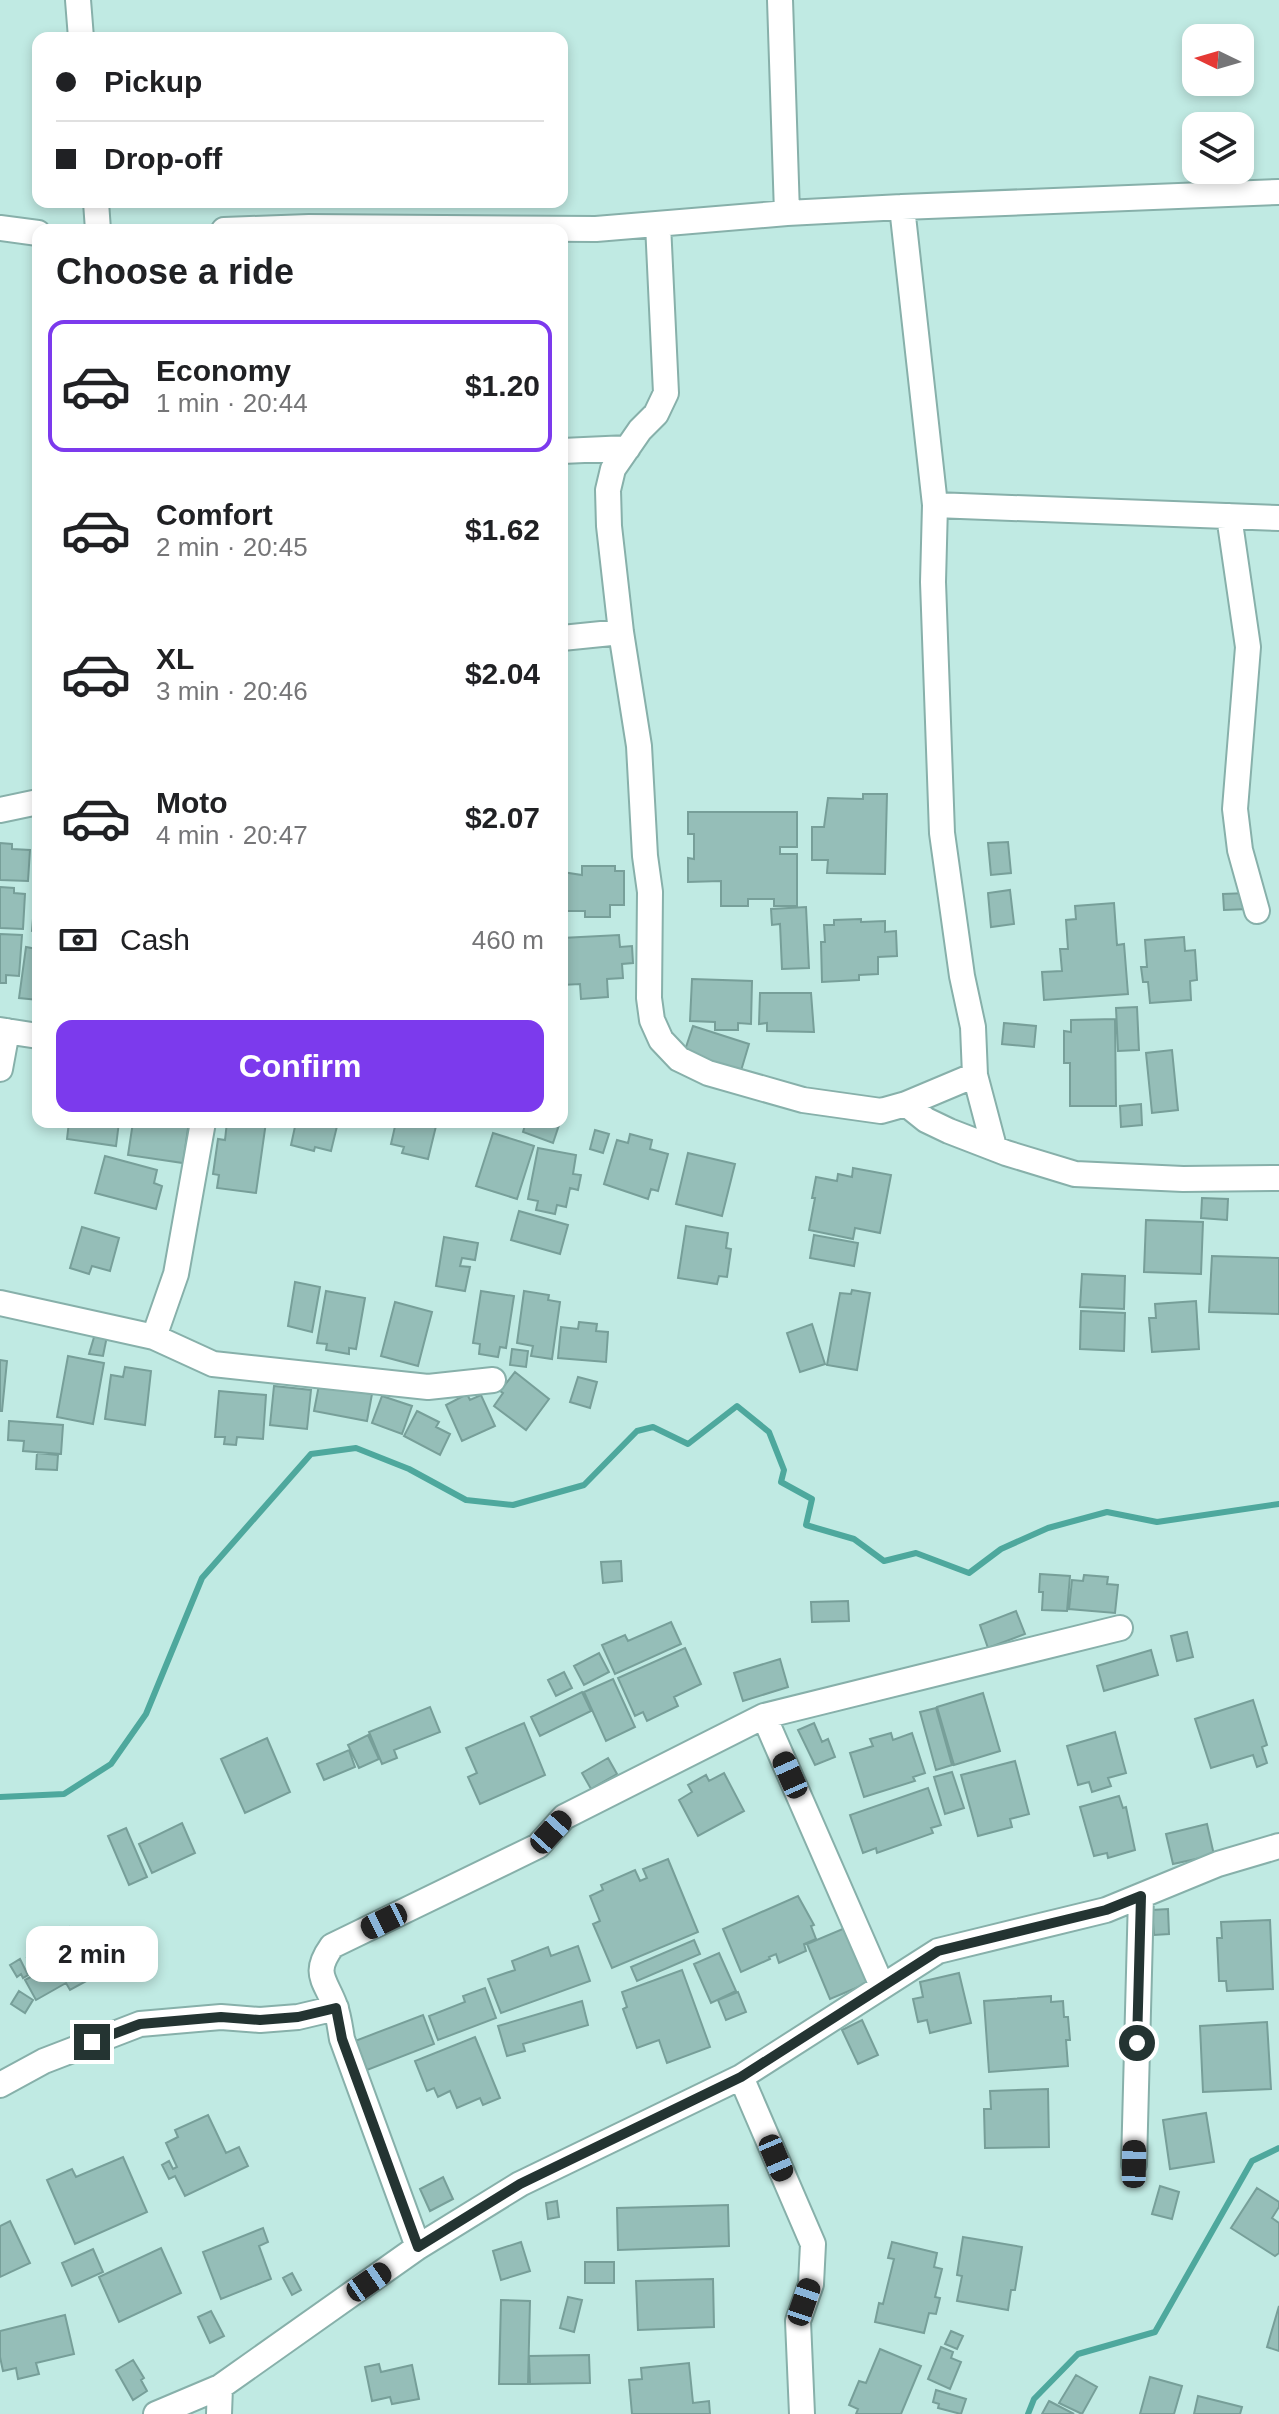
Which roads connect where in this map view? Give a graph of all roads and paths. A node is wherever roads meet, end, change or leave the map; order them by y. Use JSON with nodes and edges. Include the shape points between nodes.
{"nodes":[{"id":1,"x":78,"y":0,"type":"edge"},
{"id":2,"x":780,"y":0,"type":"edge"},
{"id":3,"x":81,"y":32,"type":"edge"},
{"id":4,"x":1279,"y":192,"type":"edge"},
{"id":5,"x":902,"y":207,"type":"junction"},
{"id":6,"x":787,"y":213,"type":"junction"},
{"id":7,"x":658,"y":224,"type":"junction"},
{"id":8,"x":0,"y":228,"type":"edge"},
{"id":9,"x":568,"y":229,"type":"edge"},
{"id":10,"x":32,"y":232,"type":"edge"},
{"id":11,"x":628,"y":448,"type":"junction"},
{"id":12,"x":568,"y":451,"type":"edge"},
{"id":13,"x":935,"y":505,"type":"junction"},
{"id":14,"x":1229,"y":516,"type":"junction"},
{"id":15,"x":1279,"y":518,"type":"edge"},
{"id":16,"x":621,"y":632,"type":"junction"},
{"id":17,"x":568,"y":637,"type":"edge"},
{"id":18,"x":32,"y":803,"type":"edge"},
{"id":19,"x":0,"y":810,"type":"edge"},
{"id":20,"x":1257,"y":911,"type":"dead end"},
{"id":21,"x":3,"y":1031,"type":"edge"},
{"id":22,"x":32,"y":1035,"type":"edge"},
{"id":23,"x":0,"y":1069,"type":"edge"},
{"id":24,"x":975,"y":1075,"type":"junction"},
{"id":25,"x":906,"y":1104,"type":"junction"},
{"id":26,"x":202,"y":1128,"type":"edge"},
{"id":27,"x":994,"y":1147,"type":"junction"},
{"id":28,"x":1279,"y":1178,"type":"edge"},
{"id":29,"x":0,"y":1303,"type":"edge"},
{"id":30,"x":154,"y":1337,"type":"junction"},
{"id":31,"x":493,"y":1380,"type":"dead end"},
{"id":32,"x":1120,"y":1628,"type":"dead end"},
{"id":33,"x":764,"y":1716,"type":"junction"},
{"id":34,"x":1279,"y":1846,"type":"edge"},
{"id":35,"x":1141,"y":1896,"type":"junction"},
{"id":36,"x":882,"y":1986,"type":"junction"},
{"id":37,"x":336,"y":2008,"type":"junction"},
{"id":38,"x":741,"y":2077,"type":"junction"},
{"id":39,"x":0,"y":2085,"type":"edge"},
{"id":40,"x":1134,"y":2164,"type":"dead end"},
{"id":41,"x":418,"y":2247,"type":"junction"},
{"id":42,"x":220,"y":2387,"type":"junction"},
{"id":43,"x":156,"y":2414,"type":"edge"},
{"id":44,"x":219,"y":2414,"type":"edge"},
{"id":45,"x":802,"y":2414,"type":"edge"}],
"edges":[{"from":1,"to":3,"type":"street"},
{"from":2,"to":6,"type":"street"},
{"from":4,"to":5,"type":"street"},
{"from":5,"to":6,"type":"street"},
{"from":5,"to":13,"type":"street"},
{"from":6,"to":7,"type":"street"},
{"from":7,"to":9,"type":"street"},
{"from":7,"to":11,"type":"street","via":[[666,393]]},
{"from":8,"to":10,"type":"street"},
{"from":11,"to":12,"type":"street"},
{"from":11,"to":16,"type":"street","via":[[613,469],[608,490]]},
{"from":13,"to":14,"type":"street"},
{"from":13,"to":24,"type":"street","via":[[942,833],[973,1027]]},
{"from":14,"to":15,"type":"street"},
{"from":14,"to":20,"type":"street","via":[[1248,647],[1235,809]]},
{"from":16,"to":17,"type":"street"},
{"from":16,"to":25,"type":"street","via":[[639,746],[650,892],[649,998],[661,1040],[679,1059],[708,1073],[803,1100],[881,1111]]},
{"from":18,"to":19,"type":"street"},
{"from":21,"to":22,"type":"street"},
{"from":21,"to":23,"type":"street"},
{"from":24,"to":25,"type":"street"},
{"from":24,"to":27,"type":"street"},
{"from":25,"to":27,"type":"street","via":[[926,1120]]},
{"from":26,"to":30,"type":"street","via":[[176,1274]]},
{"from":27,"to":28,"type":"street","via":[[1075,1174]]},
{"from":29,"to":30,"type":"street"},
{"from":30,"to":31,"type":"street","via":[[213,1364],[428,1387]]},
{"from":32,"to":33,"type":"street"},
{"from":33,"to":36,"type":"street"},
{"from":33,"to":37,"type":"street","via":[[564,1817],[538,1846],[332,1946],[322,1961],[321,1976]]},
{"from":34,"to":35,"type":"street"},
{"from":35,"to":36,"type":"street","via":[[1106,1910],[938,1951]]},
{"from":35,"to":40,"type":"street"},
{"from":36,"to":38,"type":"street"},
{"from":37,"to":39,"type":"street","via":[[298,2017],[140,2024],[44,2061]]},
{"from":37,"to":41,"type":"street","via":[[342,2039]]},
{"from":38,"to":41,"type":"street","via":[[520,2184]]},
{"from":38,"to":45,"type":"street","via":[[813,2244],[811,2284],[798,2321]]},
{"from":41,"to":42,"type":"street"},
{"from":42,"to":43,"type":"street"},
{"from":42,"to":44,"type":"street"}]}
